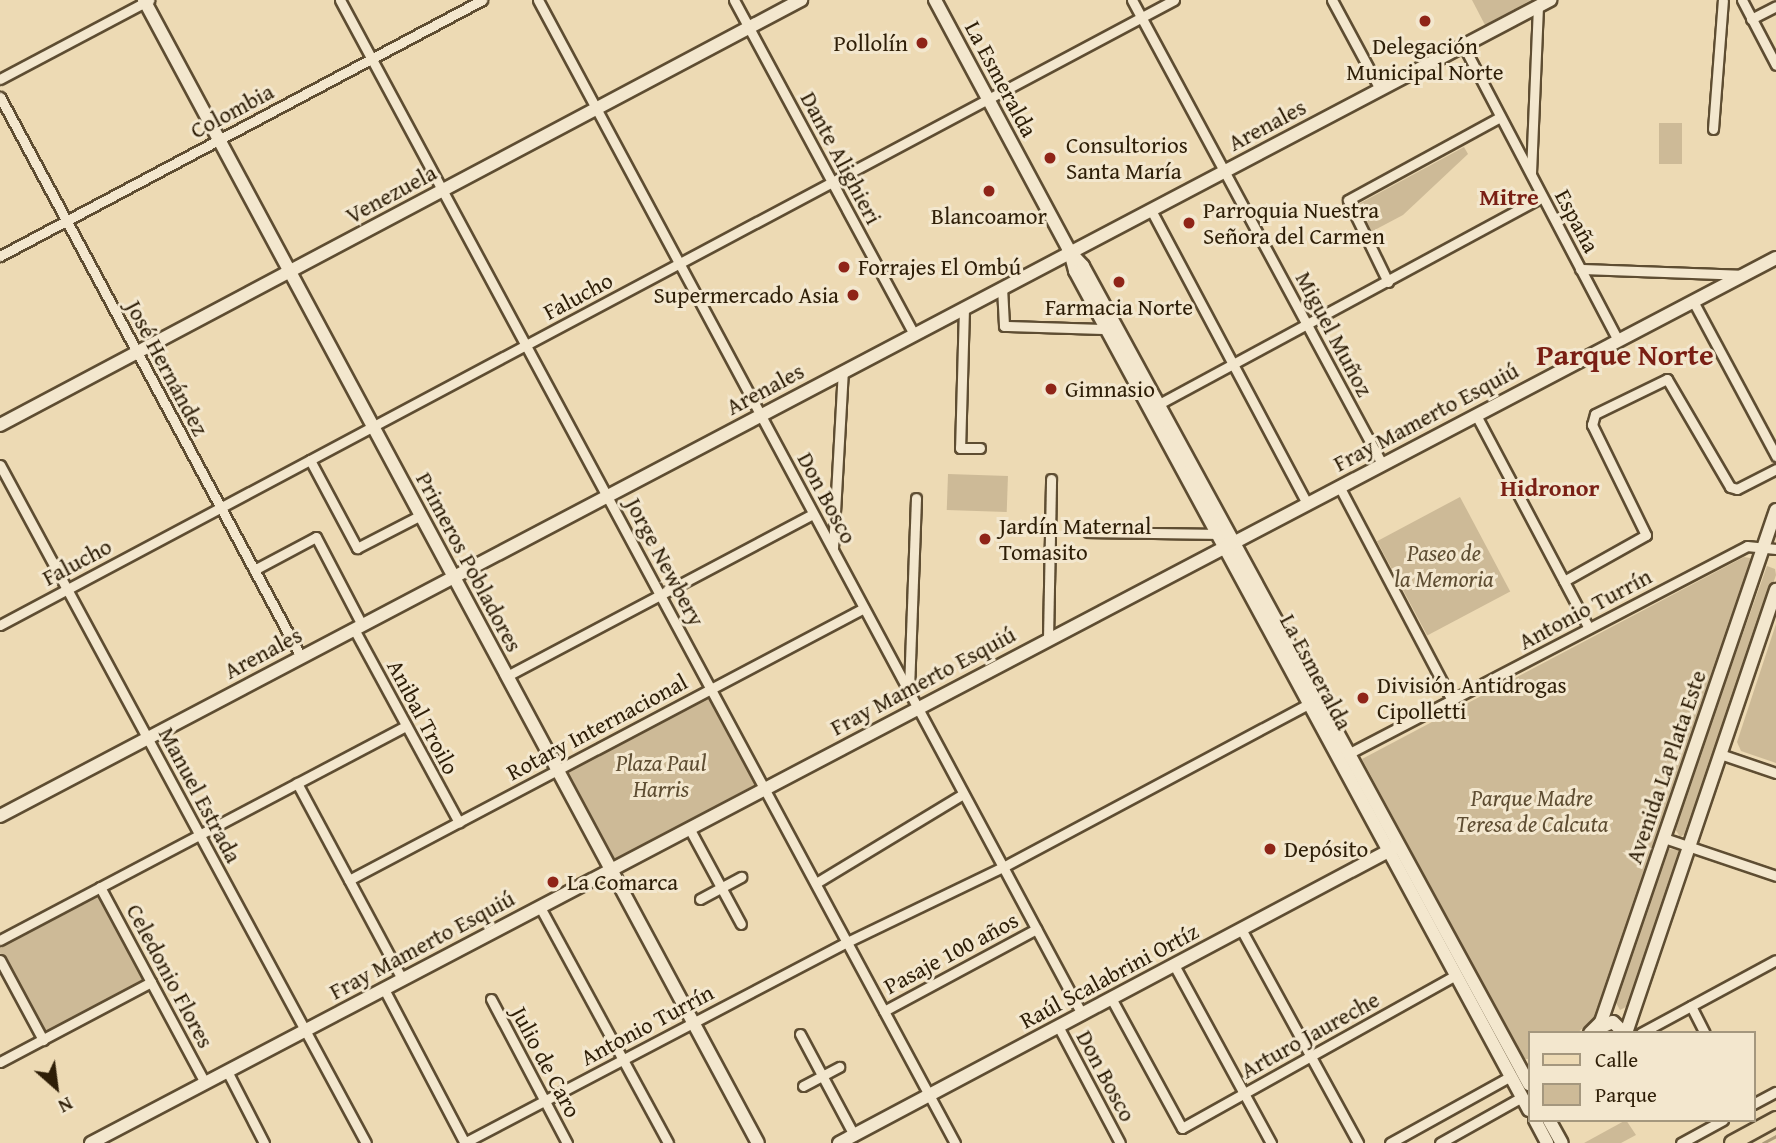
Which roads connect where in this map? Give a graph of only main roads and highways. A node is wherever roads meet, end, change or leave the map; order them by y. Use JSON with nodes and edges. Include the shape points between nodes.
{"nodes":[{"id":1,"x":1776,"y":1119,"type":"edge"},
{"id":2,"x":1732,"y":1143,"type":"edge"}],
"edges":[{"from":1,"to":2,"type":"main road"}]}
